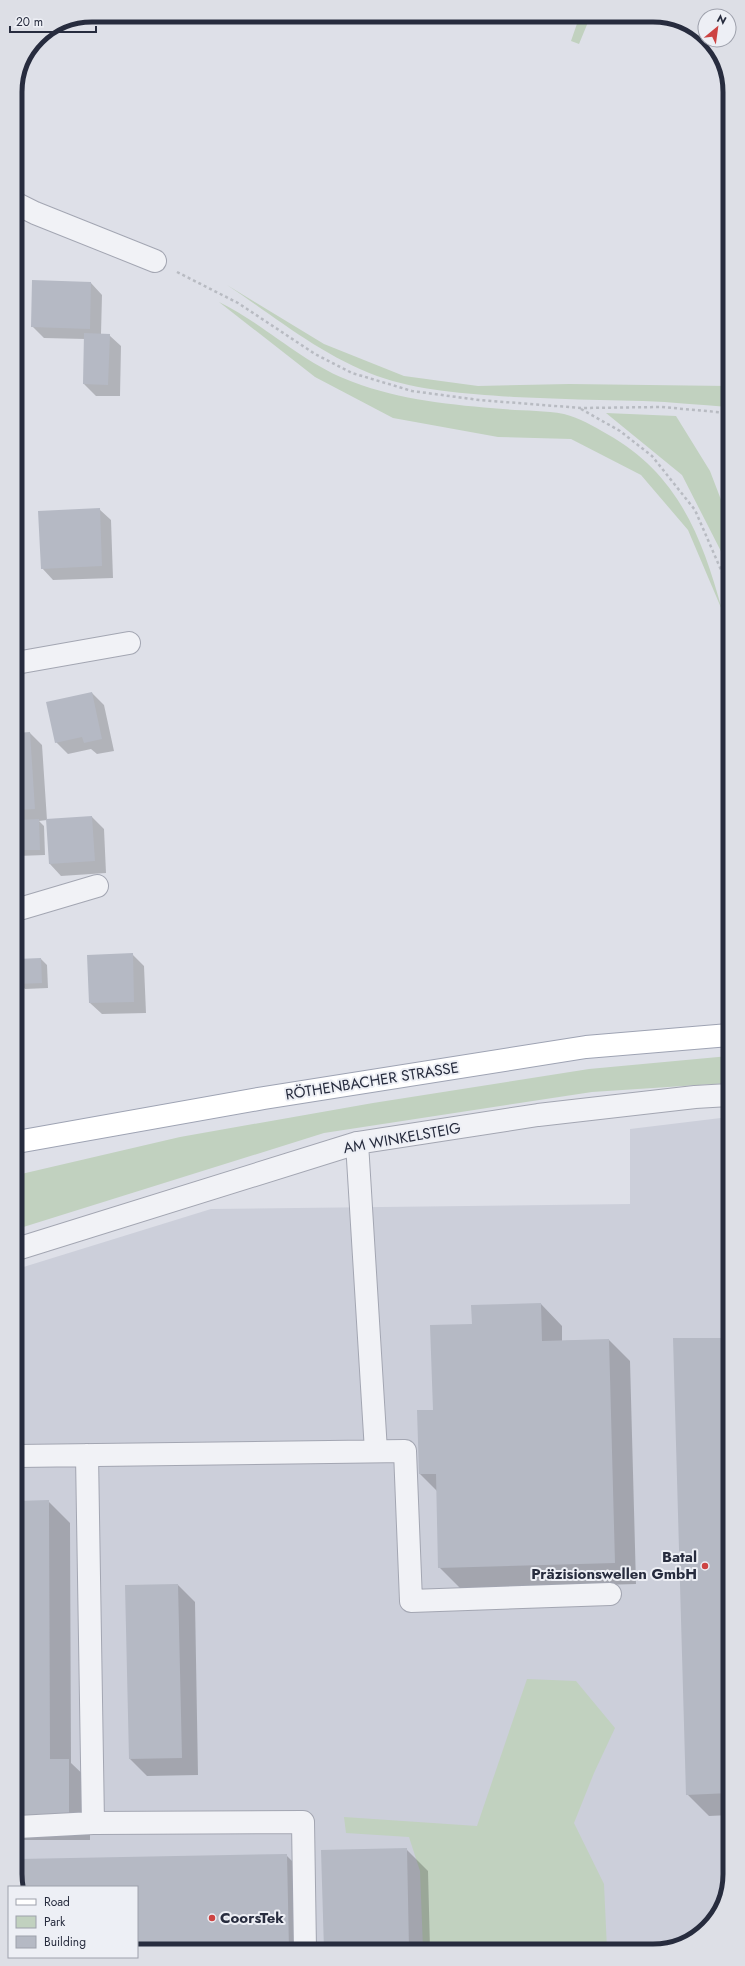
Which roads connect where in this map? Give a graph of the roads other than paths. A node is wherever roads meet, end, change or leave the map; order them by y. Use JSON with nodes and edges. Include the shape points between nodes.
{"nodes":[{"id":1,"x":22,"y":206,"type":"edge"},
{"id":2,"x":155,"y":261,"type":"road end"},
{"id":3,"x":129,"y":643,"type":"dead end"},
{"id":4,"x":22,"y":662,"type":"edge"},
{"id":5,"x":97,"y":886,"type":"dead end"},
{"id":6,"x":22,"y":908,"type":"edge"},
{"id":7,"x":723,"y":1036,"type":"edge"},
{"id":8,"x":723,"y":1095,"type":"edge"},
{"id":9,"x":22,"y":1141,"type":"edge"},
{"id":10,"x":357,"y":1143,"type":"junction"},
{"id":11,"x":22,"y":1247,"type":"edge"},
{"id":12,"x":376,"y":1451,"type":"junction"},
{"id":13,"x":87,"y":1455,"type":"junction"},
{"id":14,"x":22,"y":1456,"type":"edge"},
{"id":15,"x":610,"y":1594,"type":"dead end"},
{"id":16,"x":93,"y":1823,"type":"junction"},
{"id":17,"x":22,"y":1826,"type":"edge"},
{"id":18,"x":306,"y":1944,"type":"edge"}],
"edges":[{"from":1,"to":2,"type":"street"},
{"from":3,"to":4,"type":"street"},
{"from":5,"to":6,"type":"street"},
{"from":7,"to":9,"type":"main road","name":"RÖTHENBACHER STRASSE","via":[[586,1047],[264,1098]]},
{"from":8,"to":10,"type":"street","name":"AM WINKELSTEIG","via":[[538,1115]]},
{"from":10,"to":11,"type":"street","name":"AM WINKELSTEIG"},
{"from":10,"to":12,"type":"street"},
{"from":12,"to":13,"type":"street"},
{"from":12,"to":15,"type":"street","via":[[405,1451],[411,1601]]},
{"from":13,"to":14,"type":"street"},
{"from":13,"to":16,"type":"street"},
{"from":16,"to":17,"type":"street"},
{"from":16,"to":18,"type":"street","via":[[303,1822]]}]}
